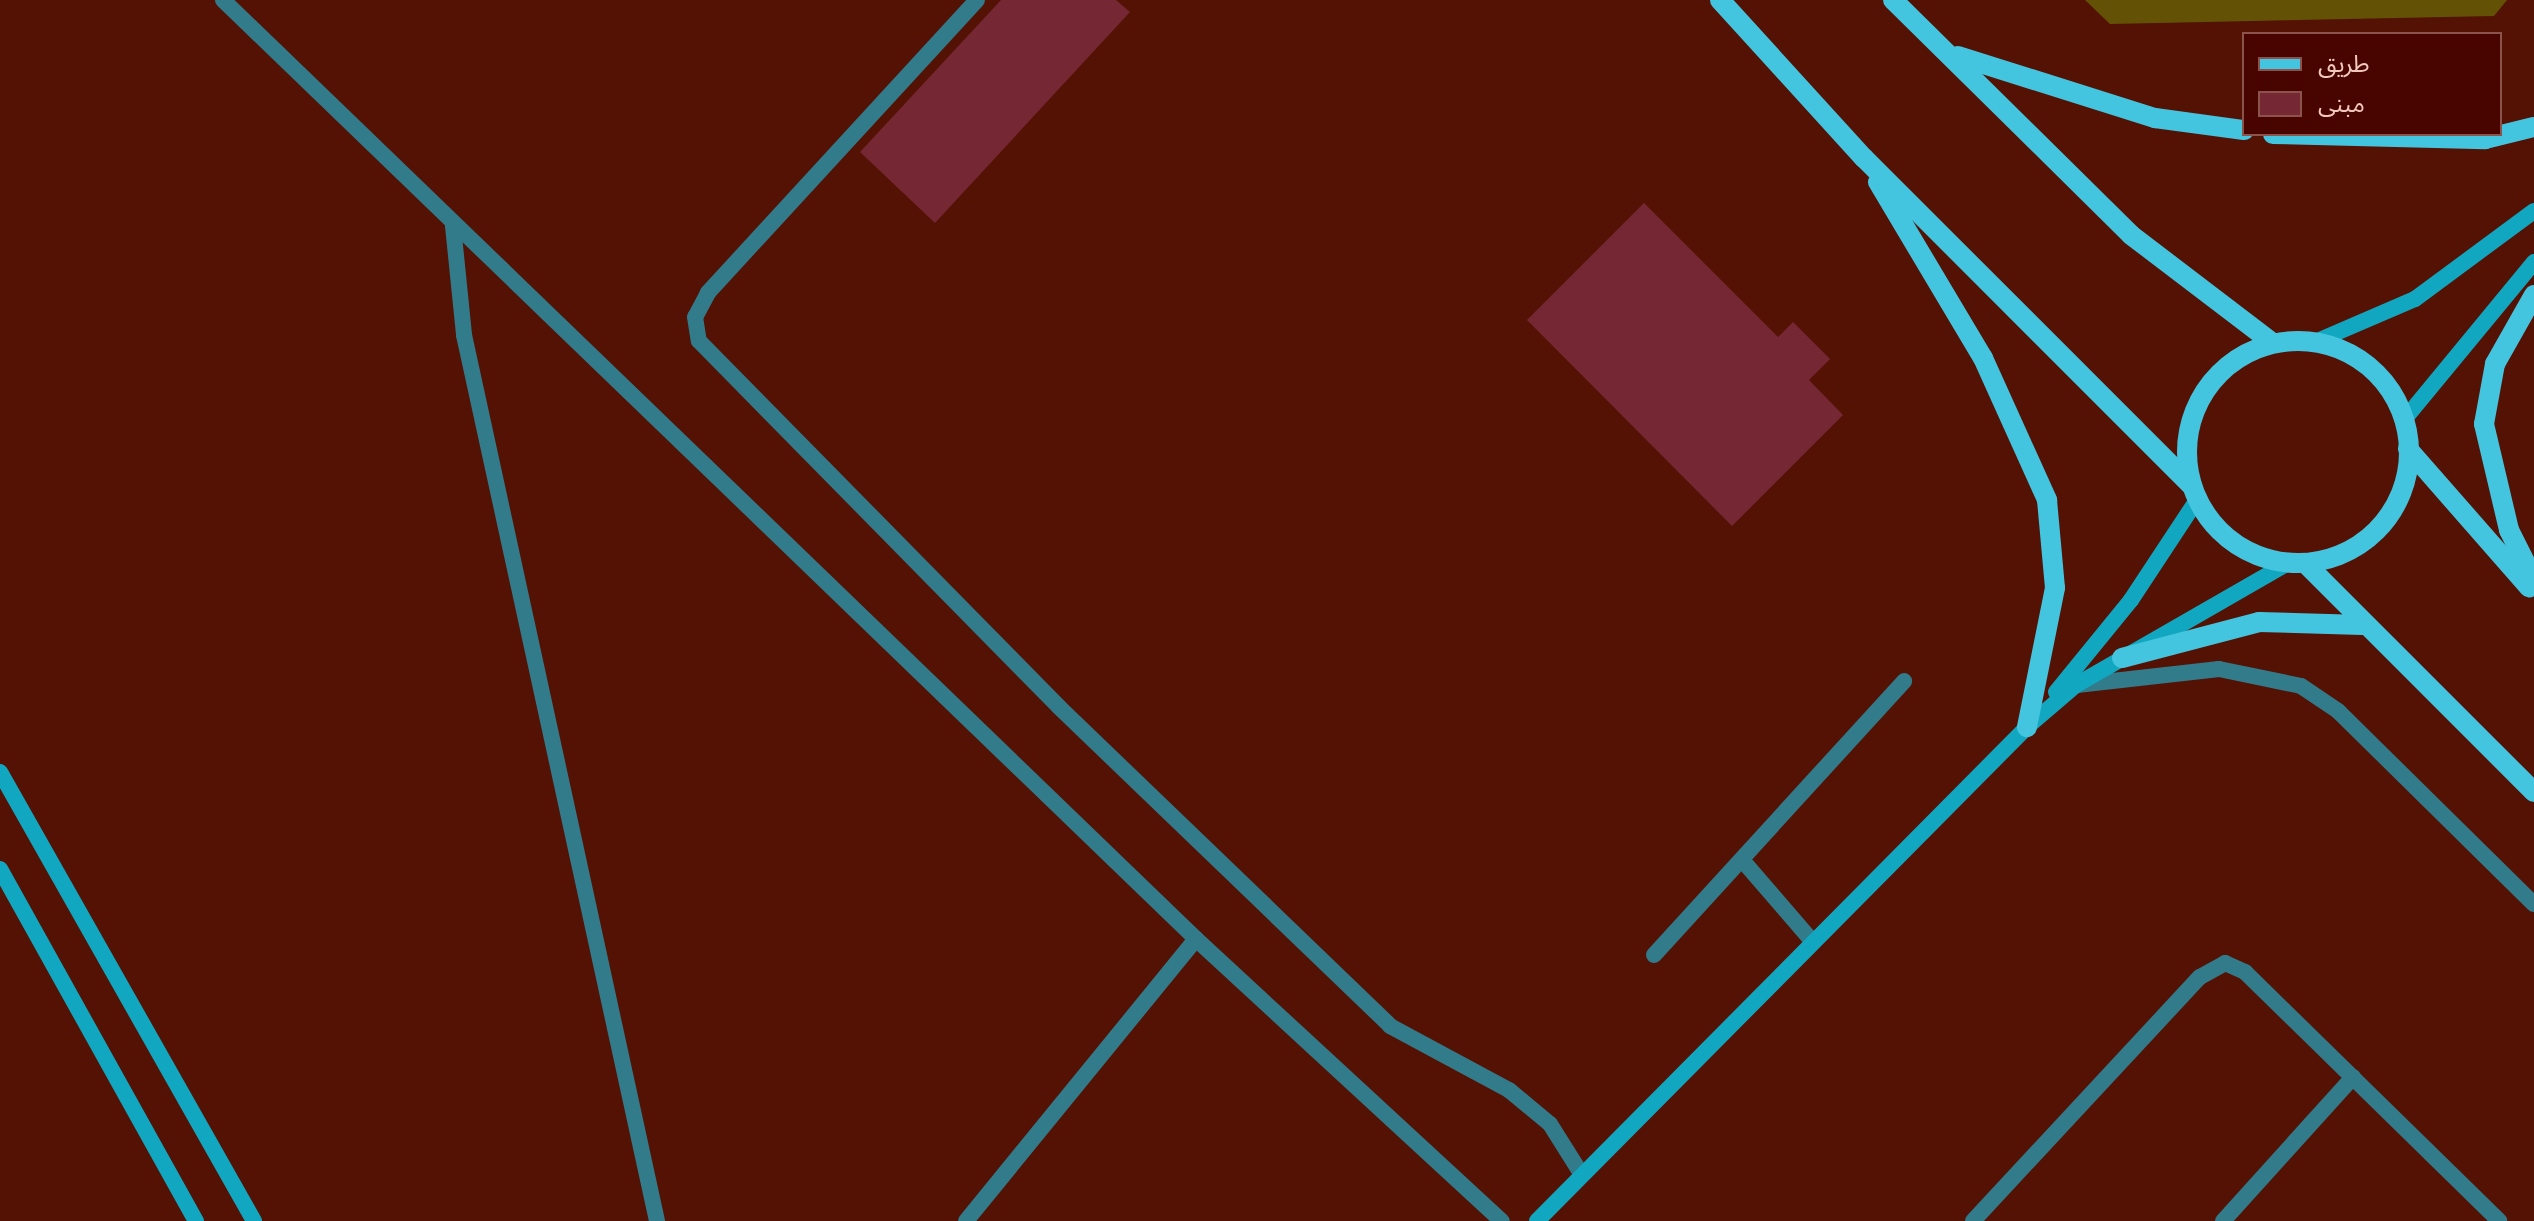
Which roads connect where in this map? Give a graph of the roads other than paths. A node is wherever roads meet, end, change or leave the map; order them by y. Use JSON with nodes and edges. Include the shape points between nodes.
{"nodes":[{"id":1,"x":223,"y":0,"type":"edge"},
{"id":2,"x":977,"y":0,"type":"edge"},
{"id":3,"x":1720,"y":0,"type":"edge"},
{"id":4,"x":1893,"y":0,"type":"edge"},
{"id":5,"x":1952,"y":54,"type":"junction"},
{"id":6,"x":2534,"y":127,"type":"edge"},
{"id":7,"x":2242,"y":130,"type":"edge"},
{"id":8,"x":2502,"y":135,"type":"edge"},
{"id":9,"x":2358,"y":136,"type":"edge"},
{"id":10,"x":2497,"y":136,"type":"edge"},
{"id":11,"x":1864,"y":158,"type":"junction"},
{"id":12,"x":2534,"y":211,"type":"edge"},
{"id":13,"x":453,"y":226,"type":"junction"},
{"id":14,"x":2534,"y":262,"type":"edge"},
{"id":15,"x":2534,"y":295,"type":"edge"},
{"id":16,"x":2315,"y":342,"type":"junction"},
{"id":17,"x":2273,"y":343,"type":"junction"},
{"id":18,"x":2403,"y":421,"type":"junction"},
{"id":19,"x":2408,"y":449,"type":"junction"},
{"id":20,"x":2195,"y":493,"type":"junction"},
{"id":21,"x":2296,"y":563,"type":"junction"},
{"id":22,"x":2534,"y":580,"type":"edge"},
{"id":23,"x":2534,"y":593,"type":"edge"},
{"id":24,"x":2362,"y":625,"type":"junction"},
{"id":25,"x":2122,"y":658,"type":"junction"},
{"id":26,"x":1904,"y":681,"type":"dead end"},
{"id":27,"x":2076,"y":685,"type":"junction"},
{"id":28,"x":2027,"y":727,"type":"junction"},
{"id":29,"x":0,"y":772,"type":"edge"},
{"id":30,"x":2534,"y":792,"type":"edge"},
{"id":31,"x":1743,"y":861,"type":"junction"},
{"id":32,"x":0,"y":869,"type":"edge"},
{"id":33,"x":2534,"y":904,"type":"edge"},
{"id":34,"x":1196,"y":939,"type":"junction"},
{"id":35,"x":1813,"y":942,"type":"junction"},
{"id":36,"x":1654,"y":955,"type":"dead end"},
{"id":37,"x":2353,"y":1077,"type":"junction"},
{"id":38,"x":1582,"y":1175,"type":"junction"},
{"id":39,"x":196,"y":1221,"type":"edge"},
{"id":40,"x":254,"y":1221,"type":"edge"},
{"id":41,"x":657,"y":1221,"type":"edge"},
{"id":42,"x":966,"y":1221,"type":"edge"},
{"id":43,"x":1502,"y":1221,"type":"edge"},
{"id":44,"x":1537,"y":1221,"type":"edge"},
{"id":45,"x":1973,"y":1221,"type":"edge"},
{"id":46,"x":2223,"y":1221,"type":"edge"},
{"id":47,"x":2499,"y":1221,"type":"edge"}],
"edges":[{"from":1,"to":13,"type":"street"},
{"from":2,"to":38,"type":"street","via":[[708,293],[695,317],[699,341],[1059,707],[1390,1026],[1509,1090],[1550,1124]]},
{"from":3,"to":11,"type":"main road"},
{"from":4,"to":5,"type":"main road"},
{"from":5,"to":7,"type":"main road","via":[[2155,118]]},
{"from":5,"to":17,"type":"main road","via":[[2131,235]]},
{"from":6,"to":8,"type":"main road"},
{"from":9,"to":10,"type":"main road"},
{"from":11,"to":20,"type":"main road"},
{"from":11,"to":28,"type":"main road","via":[[1983,358],[2047,500],[2055,588]]},
{"from":12,"to":16,"type":"street","via":[[2415,299]]},
{"from":13,"to":34,"type":"street"},
{"from":13,"to":41,"type":"street","via":[[464,335]]},
{"from":14,"to":18,"type":"street"},
{"from":15,"to":22,"type":"main road","via":[[2495,364],[2484,424],[2509,530]]},
{"from":16,"to":17,"type":"main road"},
{"from":16,"to":18,"type":"main road","via":[[2377,374]]},
{"from":17,"to":20,"type":"main road","via":[[2226,366],[2202,397],[2188,433]]},
{"from":18,"to":19,"type":"main road"},
{"from":19,"to":21,"type":"main road","via":[[2402,490],[2385,520],[2345,553]]},
{"from":19,"to":23,"type":"main road"},
{"from":20,"to":21,"type":"main road","via":[[2234,543]]},
{"from":20,"to":28,"type":"street","via":[[2131,600]]},
{"from":21,"to":24,"type":"main road"},
{"from":21,"to":25,"type":"street"},
{"from":24,"to":25,"type":"main road","via":[[2259,622]]},
{"from":24,"to":30,"type":"main road"},
{"from":25,"to":27,"type":"street"},
{"from":26,"to":31,"type":"street"},
{"from":27,"to":28,"type":"street"},
{"from":27,"to":33,"type":"street","via":[[2219,669],[2301,686],[2338,711]]},
{"from":28,"to":35,"type":"street"},
{"from":29,"to":40,"type":"street"},
{"from":31,"to":35,"type":"street"},
{"from":31,"to":36,"type":"street"},
{"from":32,"to":39,"type":"street"},
{"from":34,"to":42,"type":"street"},
{"from":34,"to":43,"type":"street"},
{"from":35,"to":38,"type":"street"},
{"from":37,"to":45,"type":"street","via":[[2245,972],[2225,963],[2212,967]]},
{"from":37,"to":46,"type":"street"},
{"from":37,"to":47,"type":"street"},
{"from":38,"to":44,"type":"street"}]}
